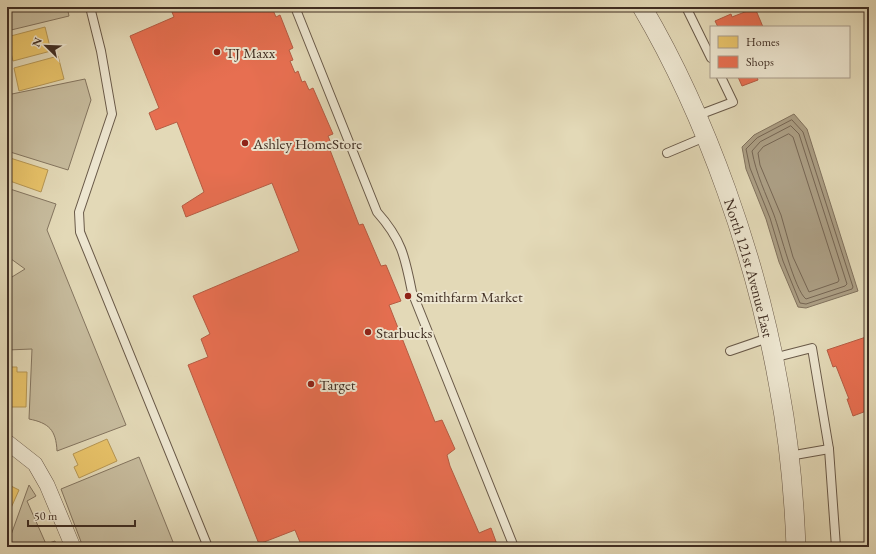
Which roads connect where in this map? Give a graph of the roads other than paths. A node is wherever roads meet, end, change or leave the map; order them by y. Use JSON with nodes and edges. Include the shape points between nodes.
{"nodes":[{"id":1,"x":90,"y":7,"type":"edge"},
{"id":2,"x":295,"y":7,"type":"edge"},
{"id":3,"x":642,"y":7,"type":"edge"},
{"id":4,"x":686,"y":7,"type":"edge"},
{"id":5,"x":710,"y":56,"type":"edge"},
{"id":6,"x":721,"y":78,"type":"edge"},
{"id":7,"x":696,"y":116,"type":"junction"},
{"id":8,"x":705,"y":137,"type":"junction"},
{"id":9,"x":667,"y":153,"type":"dead end"},
{"id":10,"x":768,"y":338,"type":"junction"},
{"id":11,"x":730,"y":351,"type":"dead end"},
{"id":12,"x":773,"y":358,"type":"junction"},
{"id":13,"x":7,"y":442,"type":"edge"},
{"id":14,"x":828,"y":449,"type":"junction"},
{"id":15,"x":789,"y":456,"type":"junction"},
{"id":16,"x":73,"y":547,"type":"edge"},
{"id":17,"x":208,"y":547,"type":"edge"},
{"id":18,"x":514,"y":547,"type":"edge"},
{"id":19,"x":796,"y":547,"type":"edge"},
{"id":20,"x":836,"y":547,"type":"edge"}],
"edges":[{"from":1,"to":17,"type":"lane","via":[[112,114],[79,212],[80,232]]},
{"from":2,"to":18,"type":"lane","via":[[377,212],[393,230],[405,259],[412,292]]},
{"from":3,"to":7,"type":"street","name":"North 121st Avenue East","via":[[661,40]]},
{"from":4,"to":5,"type":"lane"},
{"from":6,"to":7,"type":"lane","via":[[733,102]]},
{"from":7,"to":8,"type":"street","name":"North 121st Avenue East"},
{"from":8,"to":9,"type":"lane"},
{"from":8,"to":10,"type":"street","name":"North 121st Avenue East","via":[[739,229]]},
{"from":10,"to":11,"type":"lane"},
{"from":10,"to":12,"type":"street","name":"North 121st Avenue East"},
{"from":12,"to":14,"type":"lane","via":[[812,348]]},
{"from":12,"to":15,"type":"street","name":"North 121st Avenue East"},
{"from":13,"to":16,"type":"street","via":[[35,464],[47,485]]},
{"from":14,"to":15,"type":"lane"},
{"from":14,"to":20,"type":"lane"},
{"from":15,"to":19,"type":"street","name":"North 121st Avenue East"}]}
